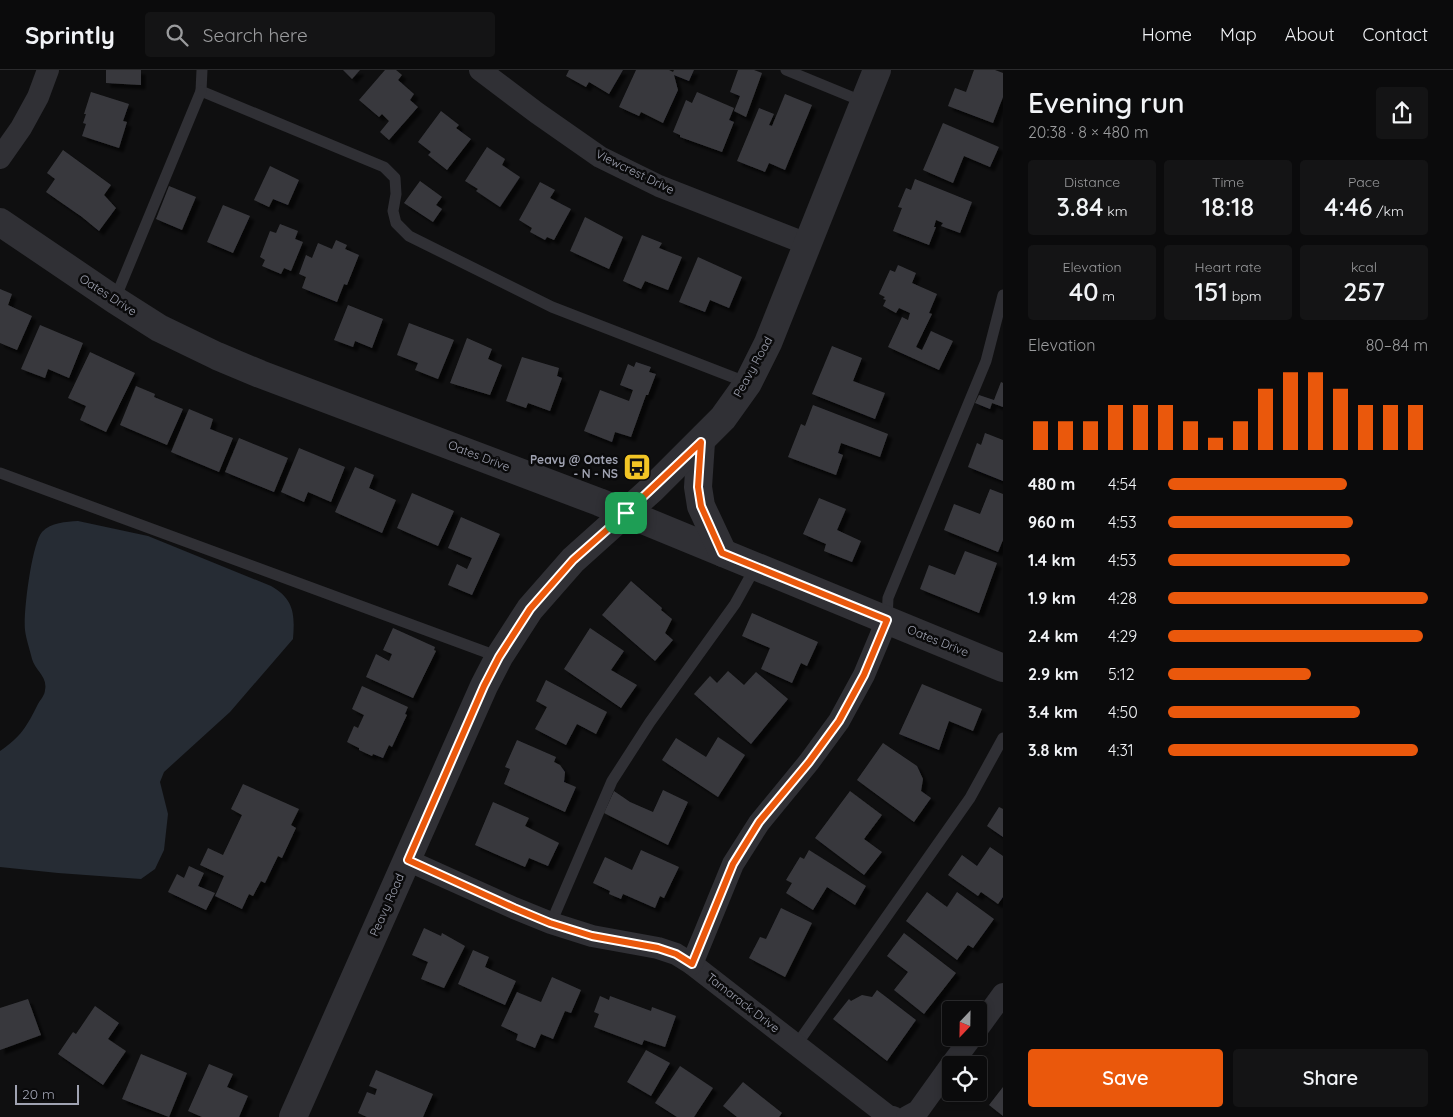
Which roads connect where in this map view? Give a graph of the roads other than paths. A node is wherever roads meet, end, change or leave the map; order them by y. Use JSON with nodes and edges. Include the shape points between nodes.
{"nodes":[{"id":1,"x":48,"y":70,"type":"edge"},
{"id":2,"x":202,"y":70,"type":"edge"},
{"id":3,"x":480,"y":70,"type":"edge"},
{"id":4,"x":786,"y":70,"type":"edge"},
{"id":5,"x":877,"y":70,"type":"edge"},
{"id":6,"x":201,"y":91,"type":"junction"},
{"id":7,"x":864,"y":102,"type":"junction"},
{"id":8,"x":0,"y":158,"type":"edge"},
{"id":9,"x":0,"y":222,"type":"edge"},
{"id":10,"x":807,"y":244,"type":"junction"},
{"id":11,"x":1003,"y":295,"type":"edge"},
{"id":12,"x":115,"y":300,"type":"junction"},
{"id":13,"x":748,"y":383,"type":"junction"},
{"id":14,"x":701,"y":442,"type":"junction"},
{"id":15,"x":0,"y":472,"type":"edge"},
{"id":16,"x":626,"y":513,"type":"junction"},
{"id":17,"x":722,"y":553,"type":"junction"},
{"id":18,"x":756,"y":566,"type":"junction"},
{"id":19,"x":887,"y":620,"type":"junction"},
{"id":20,"x":499,"y":657,"type":"junction"},
{"id":21,"x":1003,"y":668,"type":"edge"},
{"id":22,"x":1003,"y":738,"type":"edge"},
{"id":23,"x":408,"y":860,"type":"junction"},
{"id":24,"x":550,"y":923,"type":"junction"},
{"id":25,"x":692,"y":964,"type":"junction"},
{"id":26,"x":1003,"y":994,"type":"edge"},
{"id":27,"x":988,"y":1015,"type":"edge"},
{"id":28,"x":796,"y":1044,"type":"junction"},
{"id":29,"x":942,"y":1078,"type":"edge"},
{"id":30,"x":298,"y":1114,"type":"edge"},
{"id":31,"x":893,"y":1117,"type":"edge"},
{"id":32,"x":907,"y":1117,"type":"edge"}],
"edges":[{"from":1,"to":8,"type":"street","via":[[30,112]]},
{"from":2,"to":6,"type":"lane"},
{"from":3,"to":10,"type":"street","name":"Viewcrest Drive","via":[[600,157],[660,186]]},
{"from":4,"to":7,"type":"lane"},
{"from":5,"to":7,"type":"street","name":"Peavy Road"},
{"from":6,"to":12,"type":"lane"},
{"from":6,"to":13,"type":"lane","via":[[384,167],[395,178],[393,210],[396,223],[409,236],[552,307]]},
{"from":7,"to":10,"type":"street","name":"Peavy Road"},
{"from":9,"to":12,"type":"street","name":"Oates Drive"},
{"from":10,"to":13,"type":"street","name":"Peavy Road","via":[[768,343]]},
{"from":11,"to":19,"type":"lane","via":[[986,361],[888,598]]},
{"from":12,"to":16,"type":"street","name":"Oates Drive","via":[[159,328],[260,374]]},
{"from":13,"to":14,"type":"street","name":"Peavy Road"},
{"from":14,"to":16,"type":"street","name":"Peavy Road"},
{"from":14,"to":17,"type":"street","via":[[698,487],[701,506]]},
{"from":15,"to":20,"type":"lane"},
{"from":16,"to":17,"type":"street","name":"Oates Drive"},
{"from":16,"to":20,"type":"street","name":"Peavy Road","via":[[573,560],[530,609]]},
{"from":17,"to":18,"type":"street","name":"Oates Drive"},
{"from":18,"to":19,"type":"street","name":"Oates Drive"},
{"from":18,"to":24,"type":"lane","via":[[735,604],[612,781]]},
{"from":19,"to":21,"type":"street","name":"Oates Drive"},
{"from":19,"to":25,"type":"street","via":[[864,675],[839,721],[759,822],[733,864]]},
{"from":20,"to":23,"type":"street","name":"Peavy Road"},
{"from":22,"to":28,"type":"lane","via":[[970,798]]},
{"from":23,"to":24,"type":"street","name":"Tamarack Drive"},
{"from":23,"to":30,"type":"street","name":"Peavy Road"},
{"from":24,"to":25,"type":"street","name":"Tamarack Drive","via":[[592,936],[658,948]]},
{"from":25,"to":28,"type":"street","name":"Tamarack Drive"},
{"from":26,"to":27,"type":"street"},
{"from":28,"to":31,"type":"street","name":"Tamarack Drive"},
{"from":29,"to":32,"type":"street","via":[[918,1111]]}]}
